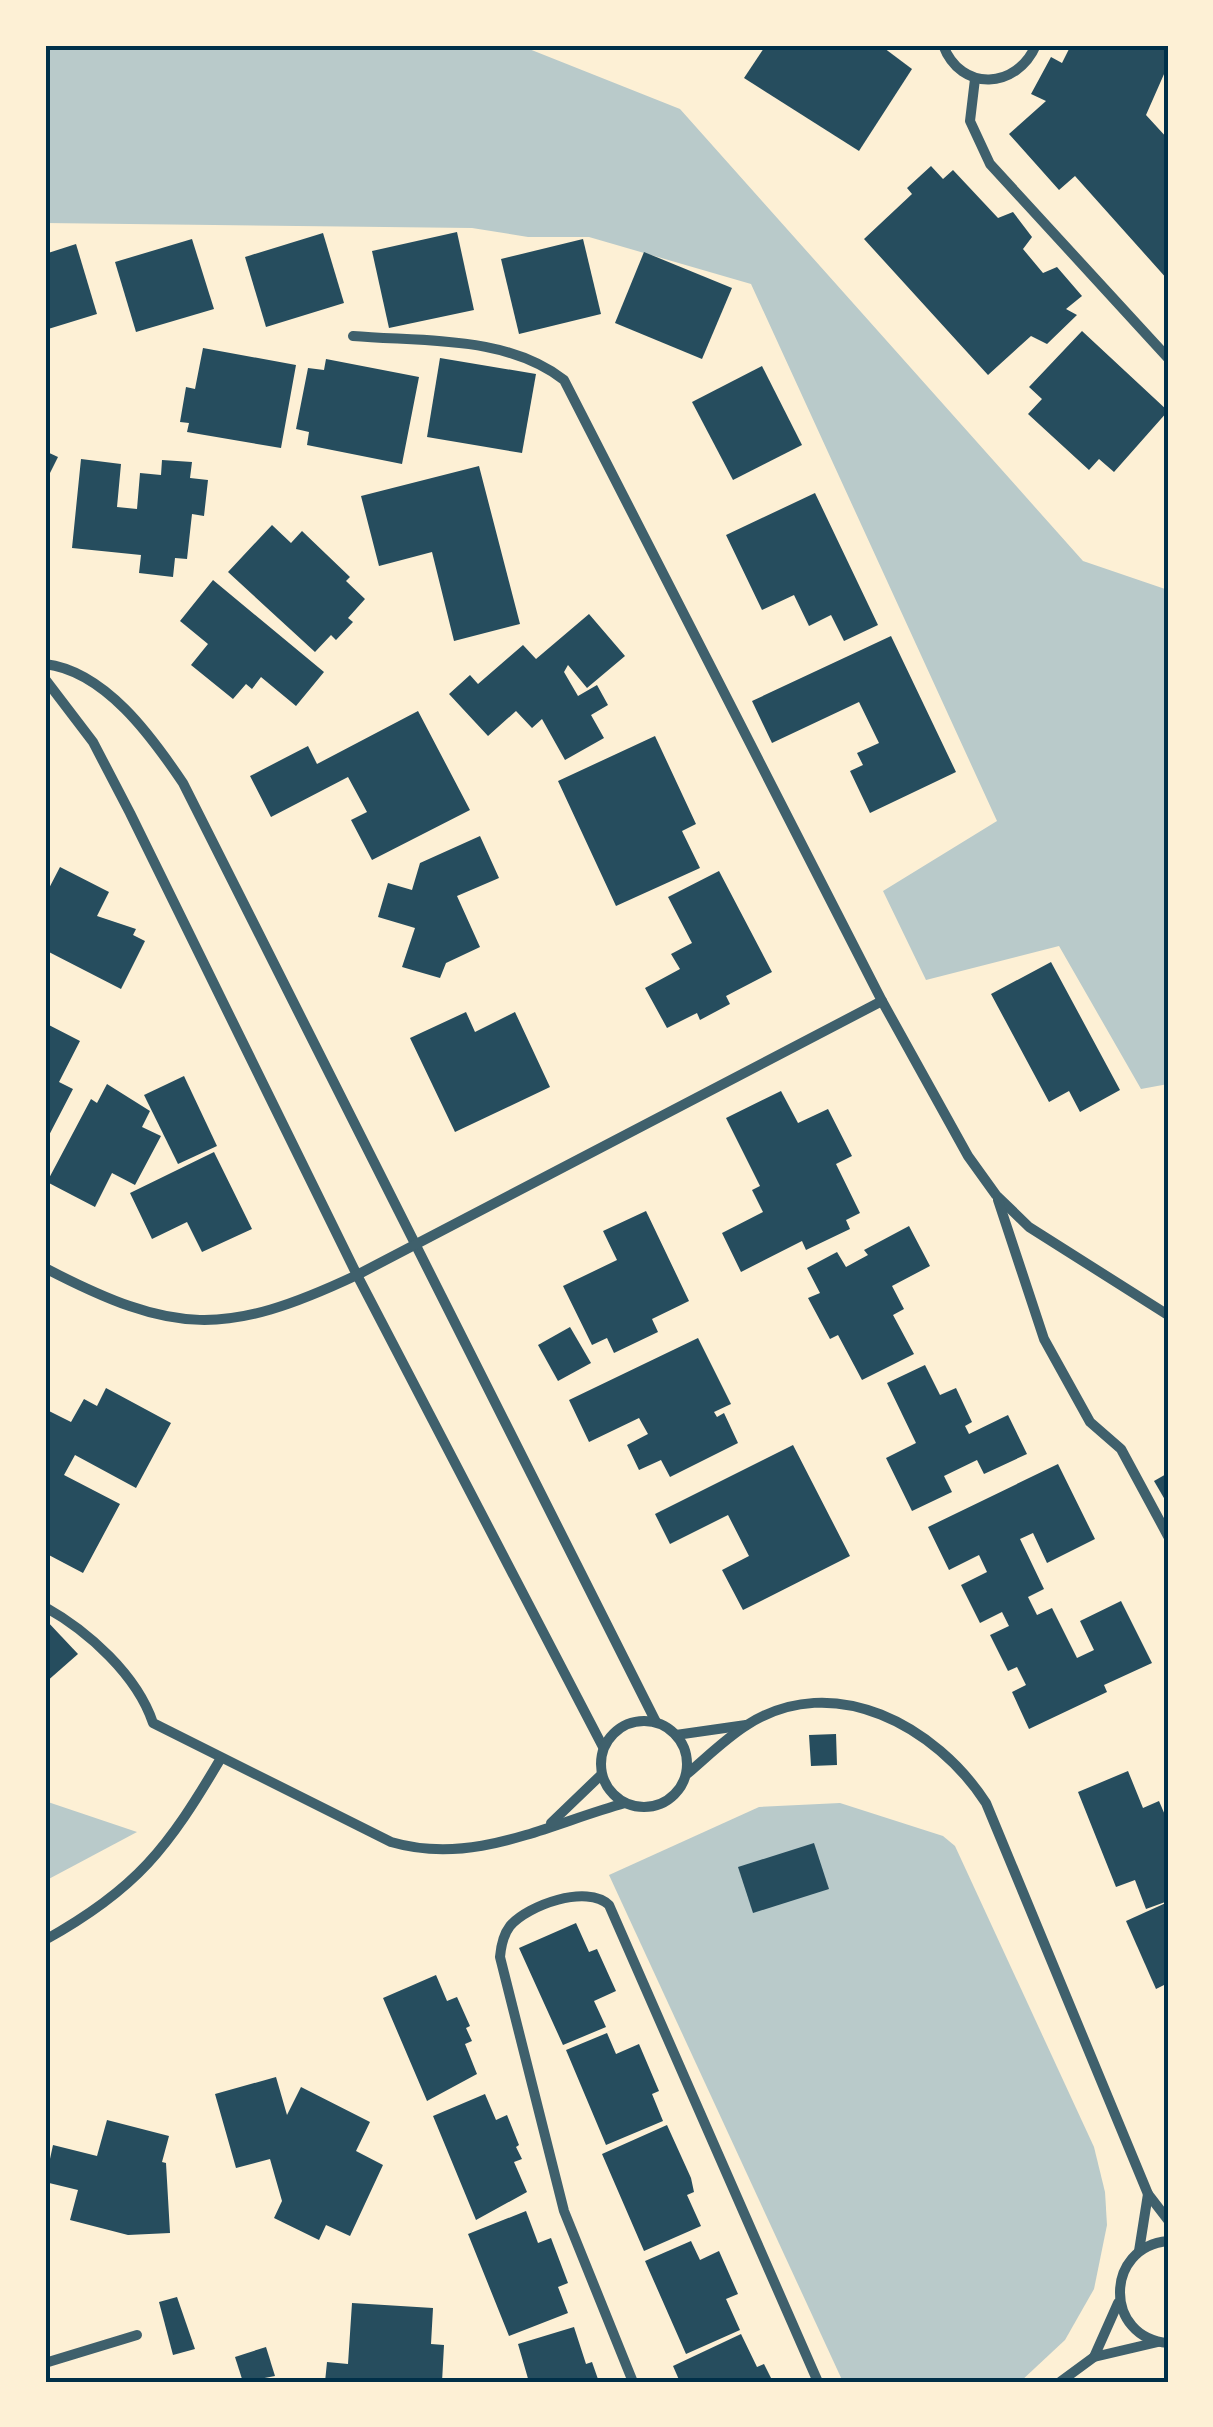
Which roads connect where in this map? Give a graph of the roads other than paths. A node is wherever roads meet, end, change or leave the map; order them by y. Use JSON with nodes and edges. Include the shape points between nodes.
{"nodes":[{"id":1,"x":943,"y":45,"type":"edge"},
{"id":2,"x":1036,"y":45,"type":"edge"},
{"id":3,"x":974,"y":79,"type":"junction"},
{"id":4,"x":352,"y":336,"type":"dead end"},
{"id":5,"x":1168,"y":358,"type":"edge"},
{"id":6,"x":45,"y":664,"type":"edge"},
{"id":7,"x":45,"y":679,"type":"edge"},
{"id":8,"x":882,"y":1002,"type":"junction"},
{"id":9,"x":996,"y":1194,"type":"junction"},
{"id":10,"x":416,"y":1244,"type":"junction"},
{"id":11,"x":45,"y":1268,"type":"edge"},
{"id":12,"x":357,"y":1275,"type":"junction"},
{"id":13,"x":1168,"y":1316,"type":"edge"},
{"id":14,"x":1168,"y":1536,"type":"edge"},
{"id":15,"x":45,"y":1607,"type":"edge"},
{"id":16,"x":656,"y":1722,"type":"junction"},
{"id":17,"x":747,"y":1724,"type":"junction"},
{"id":18,"x":676,"y":1735,"type":"junction"},
{"id":19,"x":604,"y":1747,"type":"junction"},
{"id":20,"x":221,"y":1758,"type":"junction"},
{"id":21,"x":601,"y":1774,"type":"junction"},
{"id":22,"x":687,"y":1774,"type":"junction"},
{"id":23,"x":625,"y":1803,"type":"junction"},
{"id":24,"x":550,"y":1824,"type":"junction"},
{"id":25,"x":45,"y":1940,"type":"edge"},
{"id":26,"x":1148,"y":2194,"type":"junction"},
{"id":27,"x":1168,"y":2220,"type":"edge"},
{"id":28,"x":1168,"y":2241,"type":"edge"},
{"id":29,"x":1139,"y":2250,"type":"junction"},
{"id":30,"x":1119,"y":2301,"type":"junction"},
{"id":31,"x":137,"y":2335,"type":"dead end"},
{"id":32,"x":1163,"y":2343,"type":"edge"},
{"id":33,"x":1094,"y":2357,"type":"junction"},
{"id":34,"x":45,"y":2364,"type":"edge"},
{"id":35,"x":634,"y":2382,"type":"edge"},
{"id":36,"x":818,"y":2382,"type":"edge"},
{"id":37,"x":1060,"y":2382,"type":"edge"}],
"edges":[{"from":1,"to":3,"type":"street","via":[[950,62]]},
{"from":2,"to":3,"type":"street","via":[[1006,78]]},
{"from":3,"to":5,"type":"street","via":[[970,121],[990,164]]},
{"from":4,"to":8,"type":"street","via":[[502,349],[538,360],[564,380]]},
{"from":6,"to":10,"type":"street","via":[[82,677],[124,710],[184,783]]},
{"from":7,"to":12,"type":"street","via":[[93,742]]},
{"from":8,"to":9,"type":"street"},
{"from":8,"to":10,"type":"street"},
{"from":9,"to":13,"type":"street","via":[[1053,1246]]},
{"from":9,"to":14,"type":"street","via":[[1044,1339],[1090,1422],[1121,1448]]},
{"from":10,"to":12,"type":"street"},
{"from":10,"to":16,"type":"street"},
{"from":11,"to":12,"type":"street","via":[[132,1310],[210,1322],[269,1312]]},
{"from":12,"to":19,"type":"street"},
{"from":15,"to":20,"type":"street","via":[[98,1646],[146,1702],[153,1722]]},
{"from":16,"to":18,"type":"street"},
{"from":16,"to":19,"type":"street","via":[[625,1724]]},
{"from":17,"to":18,"type":"street"},
{"from":17,"to":22,"type":"street"},
{"from":17,"to":26,"type":"street","via":[[794,1706],[843,1703],[912,1728],[956,1762],[986,1804]]},
{"from":18,"to":22,"type":"street"},
{"from":19,"to":21,"type":"street"},
{"from":20,"to":24,"type":"street","via":[[362,1830],[417,1850],[475,1850]]},
{"from":20,"to":25,"type":"street","via":[[172,1838],[132,1884]]},
{"from":21,"to":23,"type":"street"},
{"from":21,"to":24,"type":"street"},
{"from":22,"to":23,"type":"street","via":[[662,1804]]},
{"from":23,"to":24,"type":"street"},
{"from":26,"to":27,"type":"street"},
{"from":26,"to":29,"type":"street"},
{"from":28,"to":29,"type":"street"},
{"from":29,"to":30,"type":"street","via":[[1122,2273]]},
{"from":30,"to":32,"type":"street","via":[[1132,2328]]},
{"from":30,"to":33,"type":"street"},
{"from":31,"to":34,"type":"street"},
{"from":32,"to":33,"type":"street"},
{"from":33,"to":37,"type":"street"},
{"from":35,"to":36,"type":"street","via":[[564,2211],[500,1957],[509,1927],[521,1916],[578,1896],[609,1906]]}]}
